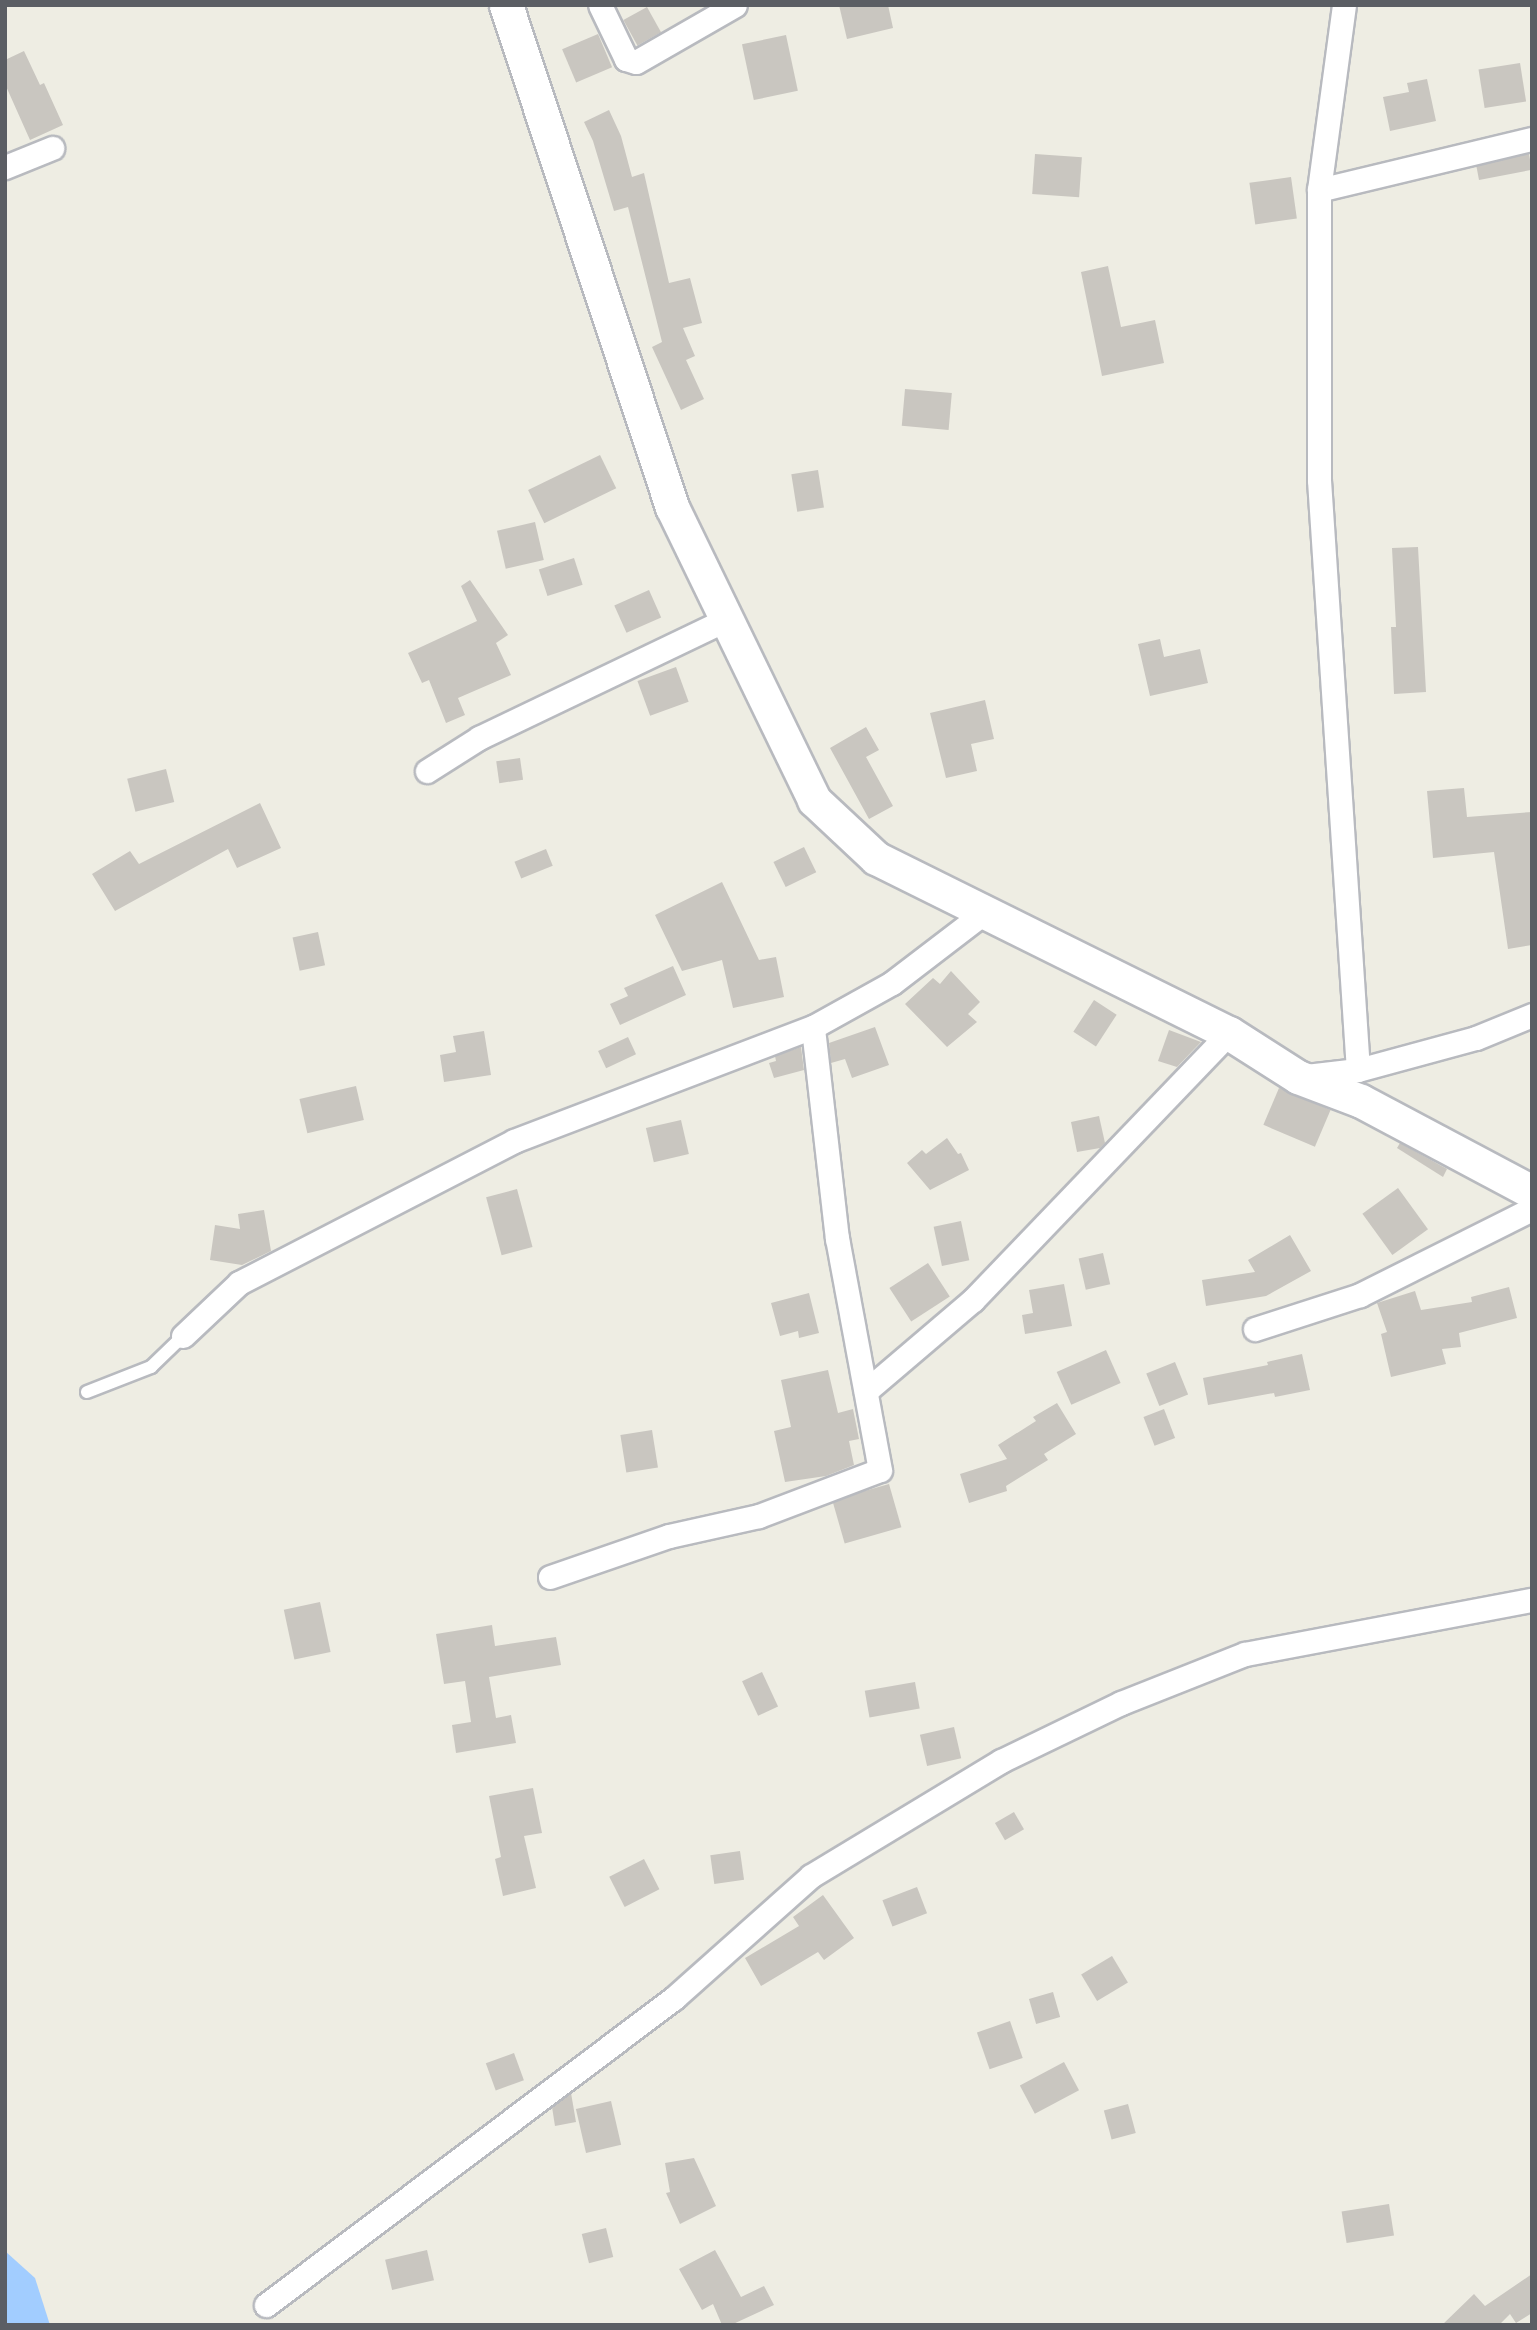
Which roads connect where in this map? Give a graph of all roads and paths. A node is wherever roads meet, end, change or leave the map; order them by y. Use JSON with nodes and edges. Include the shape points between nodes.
{"nodes":[{"id":1,"x":506,"y":5,"type":"edge"},
{"id":2,"x":600,"y":5,"type":"edge"},
{"id":3,"x":736,"y":5,"type":"edge"},
{"id":4,"x":1344,"y":5,"type":"edge"},
{"id":5,"x":1532,"y":139,"type":"edge"},
{"id":6,"x":52,"y":148,"type":"dead end"},
{"id":7,"x":5,"y":167,"type":"edge"},
{"id":8,"x":1318,"y":190,"type":"junction"},
{"id":9,"x":727,"y":619,"type":"junction"},
{"id":10,"x":427,"y":771,"type":"dead end"},
{"id":11,"x":985,"y":912,"type":"junction"},
{"id":12,"x":1532,"y":1015,"type":"edge"},
{"id":13,"x":813,"y":1027,"type":"junction"},
{"id":14,"x":1229,"y":1033,"type":"junction"},
{"id":15,"x":1358,"y":1070,"type":"junction"},
{"id":16,"x":1298,"y":1077,"type":"junction"},
{"id":17,"x":1532,"y":1192,"type":"edge"},
{"id":18,"x":1532,"y":1209,"type":"edge"},
{"id":19,"x":1255,"y":1329,"type":"dead end"},
{"id":20,"x":183,"y":1336,"type":"joint"},
{"id":21,"x":866,"y":1391,"type":"junction"},
{"id":22,"x":87,"y":1392,"type":"dead end"},
{"id":23,"x":550,"y":1577,"type":"dead end"},
{"id":24,"x":1532,"y":1600,"type":"edge"},
{"id":25,"x":266,"y":2305,"type":"dead end"}],
"edges":[{"from":1,"to":9,"type":"street","via":[[672,507]]},
{"from":2,"to":3,"type":"street","via":[[626,59],[636,62]]},
{"from":4,"to":8,"type":"street"},
{"from":5,"to":8,"type":"street"},
{"from":6,"to":7,"type":"street"},
{"from":8,"to":15,"type":"street","via":[[1319,480]]},
{"from":9,"to":10,"type":"street","via":[[479,738]]},
{"from":9,"to":11,"type":"street","via":[[814,800],[876,858]]},
{"from":11,"to":13,"type":"street","via":[[892,983]]},
{"from":11,"to":14,"type":"street"},
{"from":12,"to":15,"type":"street","via":[[1476,1038]]},
{"from":13,"to":20,"type":"street","via":[[514,1141],[239,1283]]},
{"from":13,"to":21,"type":"street","via":[[837,1239]]},
{"from":14,"to":16,"type":"street"},
{"from":14,"to":21,"type":"street","via":[[973,1300]]},
{"from":15,"to":16,"type":"street"},
{"from":16,"to":17,"type":"street","via":[[1361,1101]]},
{"from":18,"to":19,"type":"street","via":[[1360,1295]]},
{"from":20,"to":22,"type":"lane","via":[[151,1367]]},
{"from":21,"to":23,"type":"street","via":[[880,1471],[759,1516],[669,1536]]},
{"from":24,"to":25,"type":"street","via":[[1245,1654],[1121,1703],[1001,1761],[811,1876],[674,1997]]}]}
